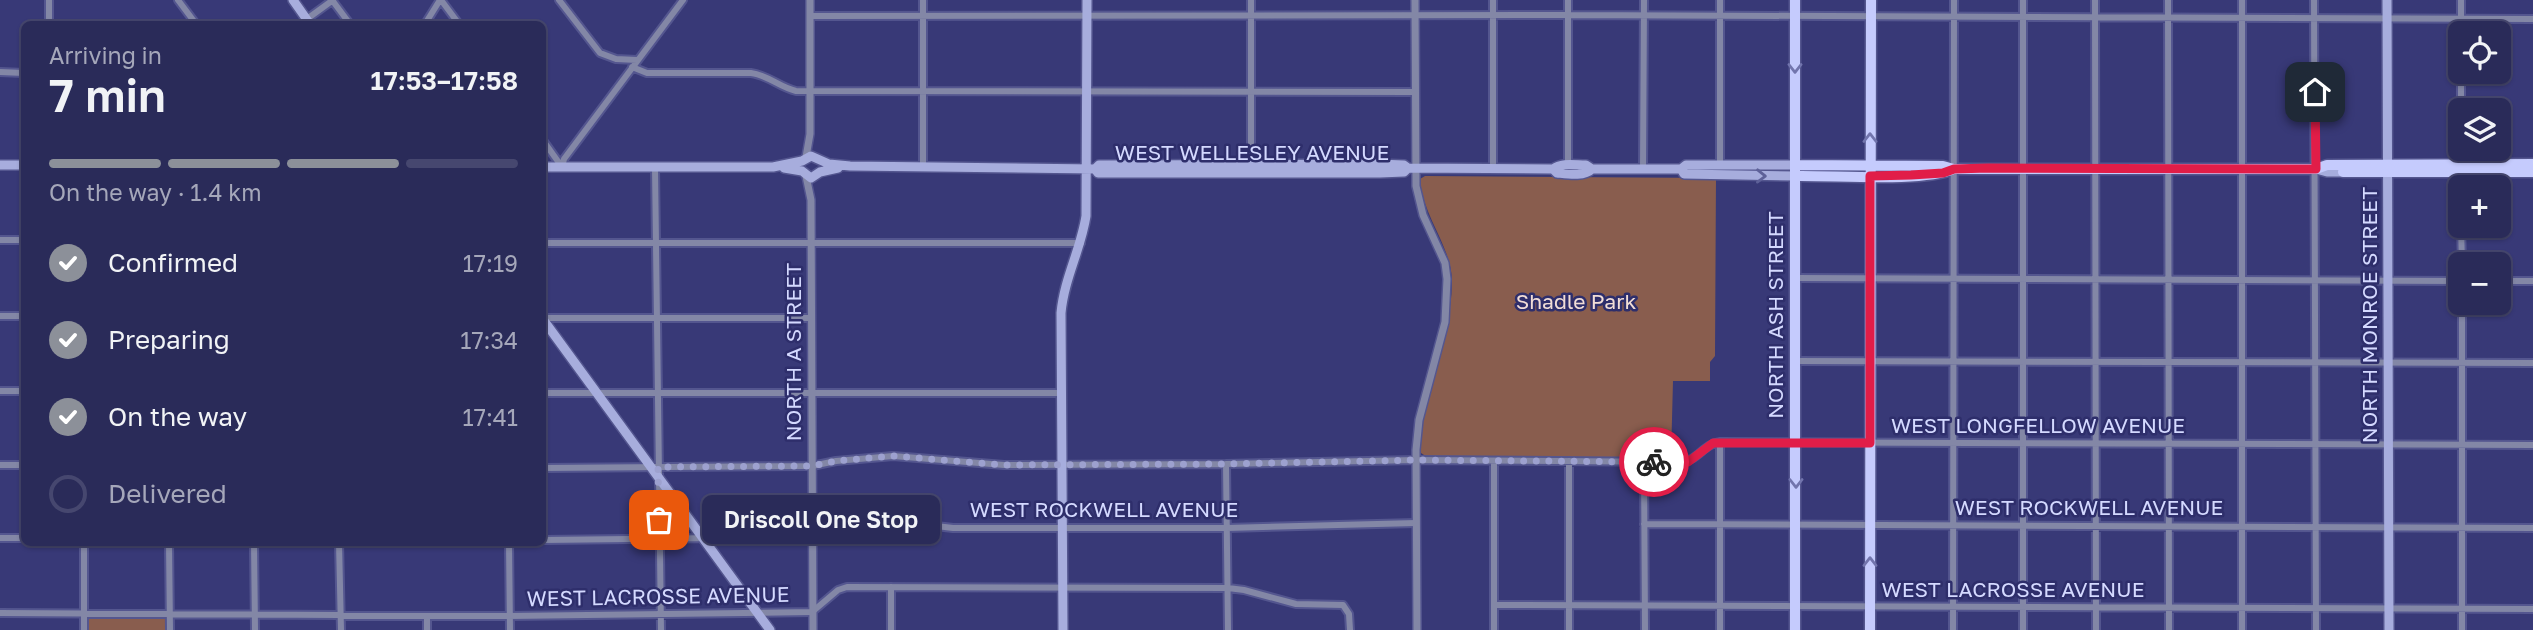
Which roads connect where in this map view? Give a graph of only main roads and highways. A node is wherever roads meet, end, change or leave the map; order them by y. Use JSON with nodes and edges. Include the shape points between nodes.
{"nodes":[{"id":1,"x":292,"y":0,"type":"edge"},
{"id":2,"x":1087,"y":0,"type":"edge"},
{"id":3,"x":1795,"y":0,"type":"edge"},
{"id":4,"x":1871,"y":0,"type":"edge"},
{"id":5,"x":2387,"y":0,"type":"edge"},
{"id":6,"x":305,"y":21,"type":"edge"},
{"id":7,"x":1193,"y":164,"type":"junction"},
{"id":8,"x":1236,"y":164,"type":"junction"},
{"id":9,"x":2533,"y":164,"type":"edge"},
{"id":10,"x":0,"y":165,"type":"edge"},
{"id":11,"x":21,"y":165,"type":"edge"},
{"id":12,"x":546,"y":167,"type":"edge"},
{"id":13,"x":1411,"y":168,"type":"junction"},
{"id":14,"x":2387,"y":168,"type":"junction"},
{"id":15,"x":2461,"y":168,"type":"junction"},
{"id":16,"x":1091,"y":169,"type":"junction"},
{"id":17,"x":1553,"y":169,"type":"junction"},
{"id":18,"x":1591,"y":169,"type":"junction"},
{"id":19,"x":2316,"y":169,"type":"junction"},
{"id":20,"x":1795,"y":171,"type":"junction"},
{"id":21,"x":1870,"y":171,"type":"junction"},
{"id":22,"x":1682,"y":172,"type":"junction"},
{"id":23,"x":2343,"y":172,"type":"joint"},
{"id":24,"x":2533,"y":172,"type":"edge"},
{"id":25,"x":1212,"y":173,"type":"junction"},
{"id":26,"x":546,"y":323,"type":"edge"},
{"id":27,"x":770,"y":630,"type":"edge"},
{"id":28,"x":1063,"y":630,"type":"edge"},
{"id":29,"x":1796,"y":630,"type":"edge"},
{"id":30,"x":1870,"y":630,"type":"edge"},
{"id":31,"x":2389,"y":630,"type":"edge"}],
"edges":[{"from":1,"to":6,"type":"main road"},
{"from":2,"to":16,"type":"main road"},
{"from":3,"to":20,"type":"main road","name":"NORTH ASH STREET","one_way":true},
{"from":21,"to":4,"type":"main road","one_way":true},
{"from":5,"to":14,"type":"main road","name":"NORTH MONROE STREET"},
{"from":7,"to":8,"type":"main road","name":"WEST WELLESLEY AVENUE"},
{"from":7,"to":16,"type":"main road","name":"WEST WELLESLEY AVENUE","via":[[1099,165]]},
{"from":7,"to":25,"type":"main road"},
{"from":8,"to":13,"type":"main road","name":"WEST WELLESLEY AVENUE"},
{"from":8,"to":25,"type":"main road"},
{"from":9,"to":15,"type":"main road","name":"WEST WELLESLEY AVENUE"},
{"from":10,"to":11,"type":"main road"},
{"from":12,"to":16,"type":"main road","name":"WEST WELLESLEY AVENUE"},
{"from":13,"to":17,"type":"main road","name":"WEST WELLESLEY AVENUE"},
{"from":13,"to":25,"type":"main road","name":"WEST WELLESLEY AVENUE","via":[[1404,173]]},
{"from":14,"to":15,"type":"main road","name":"WEST WELLESLEY AVENUE"},
{"from":14,"to":19,"type":"main road","name":"WEST WELLESLEY AVENUE","via":[[2327,165]]},
{"from":14,"to":23,"type":"main road","name":"WEST WELLESLEY AVENUE"},
{"from":14,"to":31,"type":"main road","name":"NORTH MONROE STREET"},
{"from":15,"to":24,"type":"main road","name":"WEST WELLESLEY AVENUE"},
{"from":16,"to":25,"type":"main road","name":"WEST WELLESLEY AVENUE","via":[[1098,173]]},
{"from":16,"to":28,"type":"main road","via":[[1081,243],[1062,301]]},
{"from":17,"to":18,"type":"main road","name":"WEST WELLESLEY AVENUE","via":[[1559,164]]},
{"from":17,"to":18,"type":"main road","name":"WEST WELLESLEY AVENUE","via":[[1573,174]]},
{"from":18,"to":22,"type":"main road","name":"WEST WELLESLEY AVENUE"},
{"from":19,"to":21,"type":"main road","name":"WEST WELLESLEY AVENUE","via":[[1943,166]]},
{"from":19,"to":23,"type":"main road","name":"WEST WELLESLEY AVENUE"},
{"from":20,"to":21,"type":"main road","name":"WEST WELLESLEY AVENUE"},
{"from":22,"to":20,"type":"main road","name":"WEST WELLESLEY AVENUE","one_way":true},
{"from":20,"to":22,"type":"main road","name":"WEST WELLESLEY AVENUE","via":[[1686,165]]},
{"from":20,"to":29,"type":"main road","name":"NORTH ASH STREET","one_way":true},
{"from":30,"to":21,"type":"main road","one_way":true},
{"from":26,"to":27,"type":"main road"}]}
